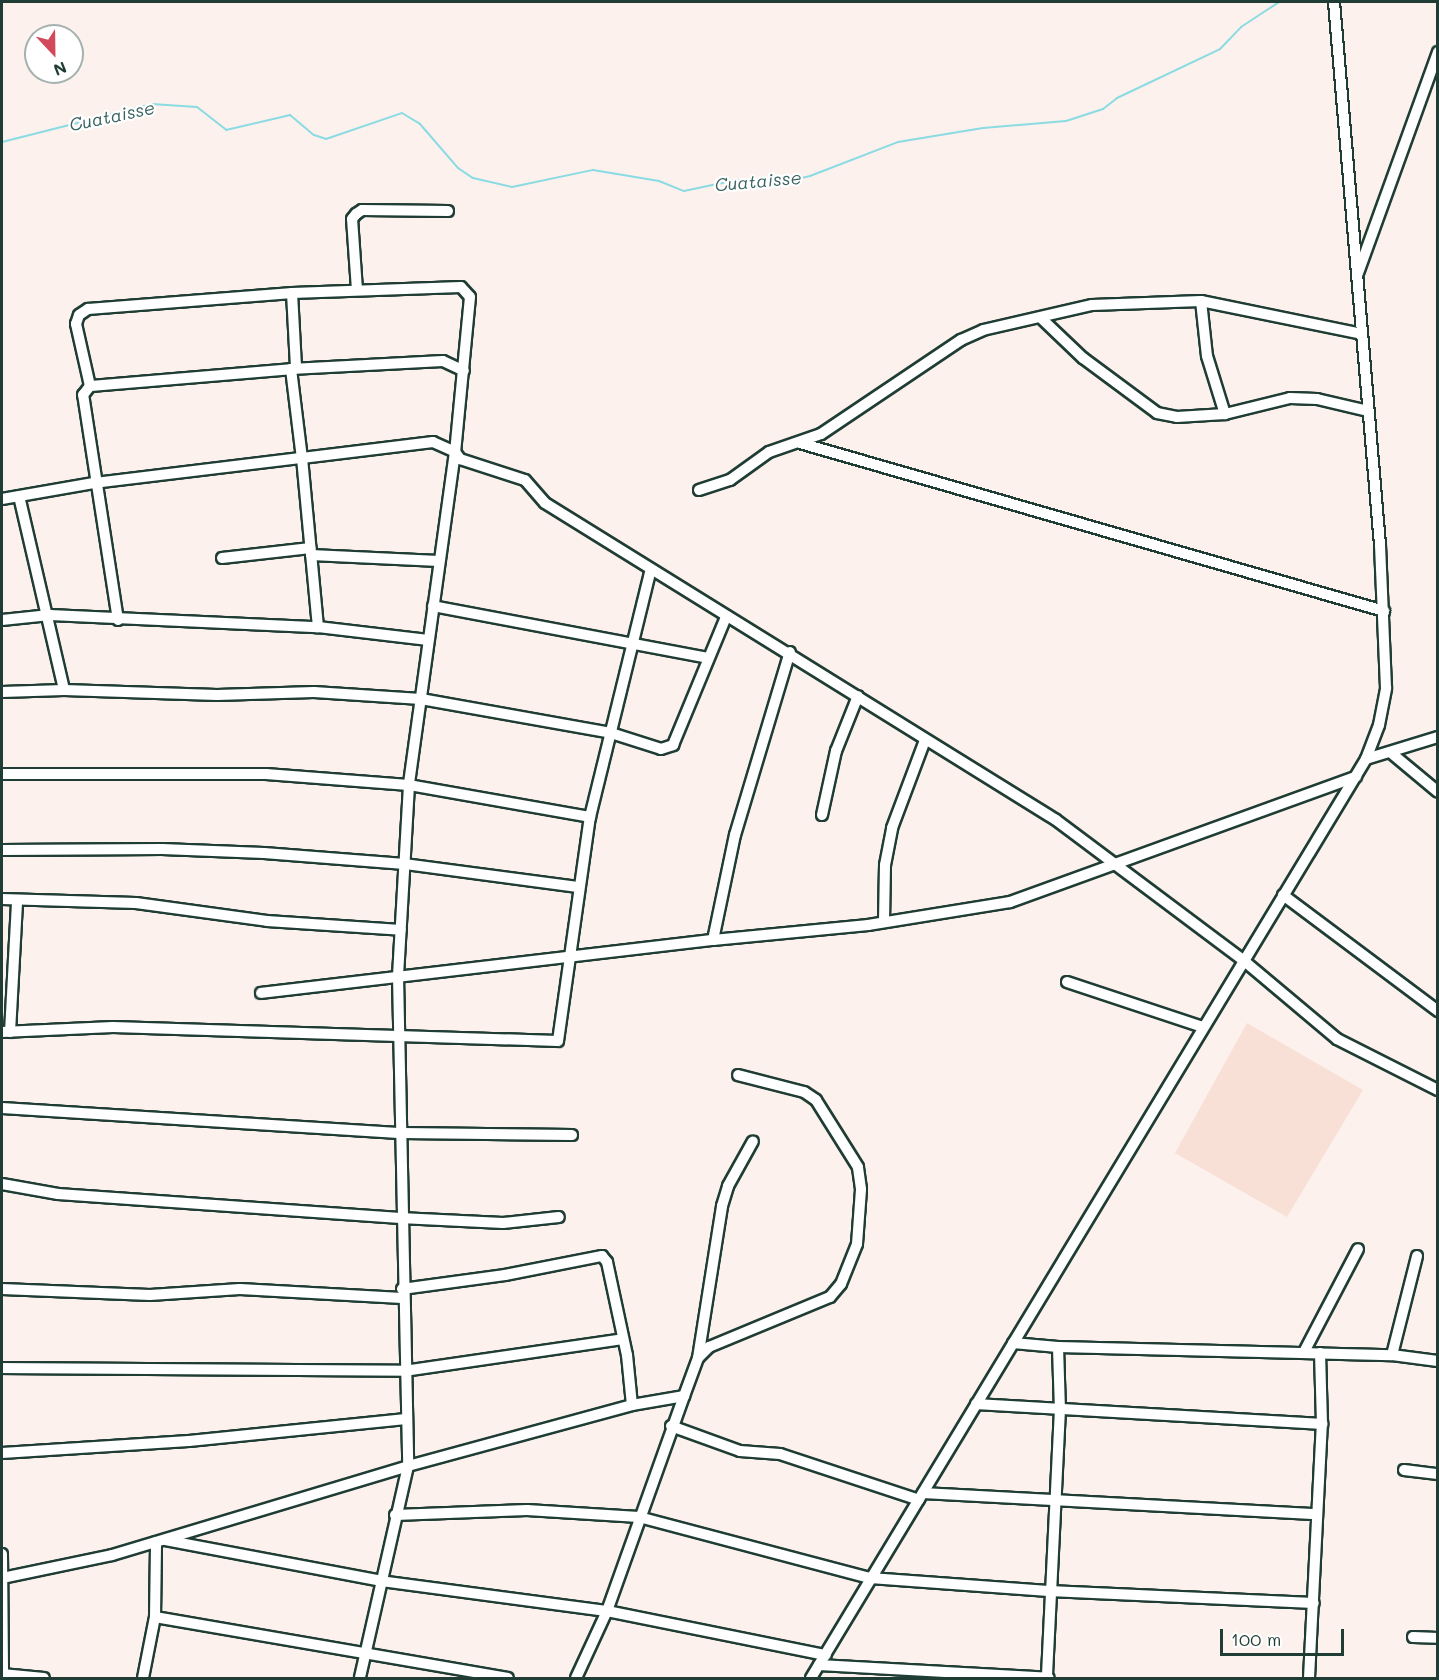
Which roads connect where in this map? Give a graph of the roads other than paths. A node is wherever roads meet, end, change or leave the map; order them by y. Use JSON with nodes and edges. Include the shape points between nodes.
{"nodes":[{"id":1,"x":1334,"y":2,"type":"edge"},
{"id":2,"x":1437,"y":52,"type":"edge"},
{"id":3,"x":448,"y":212,"type":"dead end"},
{"id":4,"x":1357,"y":276,"type":"junction"},
{"id":5,"x":357,"y":290,"type":"junction"},
{"id":6,"x":292,"y":293,"type":"junction"},
{"id":7,"x":1201,"y":301,"type":"junction"},
{"id":8,"x":1042,"y":319,"type":"junction"},
{"id":9,"x":1362,"y":334,"type":"junction"},
{"id":10,"x":294,"y":369,"type":"junction"},
{"id":11,"x":464,"y":371,"type":"junction"},
{"id":12,"x":90,"y":386,"type":"junction"},
{"id":13,"x":1368,"y":411,"type":"junction"},
{"id":14,"x":1225,"y":414,"type":"junction"},
{"id":15,"x":800,"y":442,"type":"junction"},
{"id":16,"x":455,"y":452,"type":"junction"},
{"id":17,"x":302,"y":458,"type":"junction"},
{"id":18,"x":94,"y":483,"type":"junction"},
{"id":19,"x":699,"y":490,"type":"dead end"},
{"id":20,"x":19,"y":496,"type":"junction"},
{"id":21,"x":2,"y":500,"type":"edge"},
{"id":22,"x":311,"y":551,"type":"junction"},
{"id":23,"x":222,"y":558,"type":"dead end"},
{"id":24,"x":439,"y":561,"type":"junction"},
{"id":25,"x":651,"y":568,"type":"junction"},
{"id":26,"x":433,"y":606,"type":"junction"},
{"id":27,"x":1384,"y":611,"type":"junction"},
{"id":28,"x":50,"y":615,"type":"junction"},
{"id":29,"x":726,"y":617,"type":"junction"},
{"id":30,"x":2,"y":620,"type":"edge"},
{"id":31,"x":118,"y":620,"type":"junction"},
{"id":32,"x":318,"y":627,"type":"junction"},
{"id":33,"x":428,"y":640,"type":"junction"},
{"id":34,"x":631,"y":645,"type":"junction"},
{"id":35,"x":790,"y":652,"type":"junction"},
{"id":36,"x":708,"y":658,"type":"junction"},
{"id":37,"x":64,"y":690,"type":"junction"},
{"id":38,"x":2,"y":692,"type":"edge"},
{"id":39,"x":858,"y":696,"type":"junction"},
{"id":40,"x":420,"y":699,"type":"junction"},
{"id":41,"x":611,"y":733,"type":"junction"},
{"id":42,"x":1437,"y":737,"type":"edge"},
{"id":43,"x":925,"y":740,"type":"junction"},
{"id":44,"x":1390,"y":752,"type":"junction"},
{"id":45,"x":1366,"y":759,"type":"junction"},
{"id":46,"x":2,"y":774,"type":"edge"},
{"id":47,"x":1356,"y":777,"type":"junction"},
{"id":48,"x":409,"y":785,"type":"junction"},
{"id":49,"x":1437,"y":792,"type":"edge"},
{"id":50,"x":822,"y":815,"type":"dead end"},
{"id":51,"x":590,"y":817,"type":"junction"},
{"id":52,"x":2,"y":850,"type":"edge"},
{"id":53,"x":405,"y":864,"type":"junction"},
{"id":54,"x":1114,"y":865,"type":"junction"},
{"id":55,"x":578,"y":887,"type":"junction"},
{"id":56,"x":1283,"y":895,"type":"junction"},
{"id":57,"x":2,"y":899,"type":"edge"},
{"id":58,"x":17,"y":901,"type":"junction"},
{"id":59,"x":884,"y":922,"type":"junction"},
{"id":60,"x":401,"y":930,"type":"junction"},
{"id":61,"x":713,"y":940,"type":"junction"},
{"id":62,"x":567,"y":960,"type":"junction"},
{"id":63,"x":1243,"y":960,"type":"junction"},
{"id":64,"x":398,"y":976,"type":"junction"},
{"id":65,"x":1067,"y":982,"type":"dead end"},
{"id":66,"x":261,"y":993,"type":"dead end"},
{"id":67,"x":1437,"y":1011,"type":"edge"},
{"id":68,"x":1203,"y":1028,"type":"junction"},
{"id":69,"x":6,"y":1032,"type":"edge"},
{"id":70,"x":398,"y":1037,"type":"junction"},
{"id":71,"x":738,"y":1075,"type":"dead end"},
{"id":72,"x":1437,"y":1090,"type":"edge"},
{"id":73,"x":2,"y":1108,"type":"edge"},
{"id":74,"x":402,"y":1133,"type":"junction"},
{"id":75,"x":572,"y":1135,"type":"dead end"},
{"id":76,"x":753,"y":1141,"type":"dead end"},
{"id":77,"x":2,"y":1184,"type":"edge"},
{"id":78,"x":559,"y":1217,"type":"dead end"},
{"id":79,"x":400,"y":1218,"type":"junction"},
{"id":80,"x":1358,"y":1249,"type":"dead end"},
{"id":81,"x":1417,"y":1256,"type":"dead end"},
{"id":82,"x":2,"y":1289,"type":"edge"},
{"id":83,"x":402,"y":1294,"type":"junction"},
{"id":84,"x":623,"y":1339,"type":"junction"},
{"id":85,"x":1013,"y":1343,"type":"junction"},
{"id":86,"x":1058,"y":1347,"type":"junction"},
{"id":87,"x":1304,"y":1352,"type":"junction"},
{"id":88,"x":1320,"y":1353,"type":"junction"},
{"id":89,"x":1392,"y":1355,"type":"junction"},
{"id":90,"x":698,"y":1358,"type":"junction"},
{"id":91,"x":1437,"y":1361,"type":"edge"},
{"id":92,"x":2,"y":1368,"type":"edge"},
{"id":93,"x":404,"y":1371,"type":"junction"},
{"id":94,"x":684,"y":1396,"type":"junction"},
{"id":95,"x":976,"y":1404,"type":"junction"},
{"id":96,"x":633,"y":1405,"type":"junction"},
{"id":97,"x":1060,"y":1410,"type":"junction"},
{"id":98,"x":406,"y":1419,"type":"junction"},
{"id":99,"x":1322,"y":1424,"type":"junction"},
{"id":100,"x":671,"y":1426,"type":"junction"},
{"id":101,"x":2,"y":1453,"type":"edge"},
{"id":102,"x":408,"y":1467,"type":"junction"},
{"id":103,"x":1404,"y":1470,"type":"dead end"},
{"id":104,"x":1437,"y":1474,"type":"edge"},
{"id":105,"x":921,"y":1496,"type":"junction"},
{"id":106,"x":1055,"y":1500,"type":"junction"},
{"id":107,"x":1316,"y":1514,"type":"junction"},
{"id":108,"x":395,"y":1515,"type":"junction"},
{"id":109,"x":639,"y":1517,"type":"junction"},
{"id":110,"x":161,"y":1541,"type":"junction"},
{"id":111,"x":2,"y":1554,"type":"edge"},
{"id":112,"x":3,"y":1578,"type":"edge"},
{"id":113,"x":870,"y":1578,"type":"junction"},
{"id":114,"x":381,"y":1581,"type":"junction"},
{"id":115,"x":1049,"y":1592,"type":"junction"},
{"id":116,"x":1314,"y":1603,"type":"junction"},
{"id":117,"x":607,"y":1611,"type":"junction"},
{"id":118,"x":155,"y":1617,"type":"junction"},
{"id":119,"x":1413,"y":1637,"type":"dead end"},
{"id":120,"x":1437,"y":1638,"type":"edge"},
{"id":121,"x":367,"y":1653,"type":"junction"},
{"id":122,"x":826,"y":1655,"type":"junction"},
{"id":123,"x":819,"y":1665,"type":"junction"},
{"id":124,"x":3,"y":1675,"type":"edge"},
{"id":125,"x":44,"y":1678,"type":"edge"},
{"id":126,"x":143,"y":1678,"type":"edge"},
{"id":127,"x":360,"y":1678,"type":"edge"},
{"id":128,"x":508,"y":1678,"type":"edge"},
{"id":129,"x":576,"y":1678,"type":"edge"},
{"id":130,"x":811,"y":1678,"type":"edge"},
{"id":131,"x":1048,"y":1678,"type":"edge"},
{"id":132,"x":1309,"y":1678,"type":"edge"}],
"edges":[{"from":1,"to":4,"type":"street"},
{"from":2,"to":4,"type":"street"},
{"from":3,"to":5,"type":"street","via":[[362,210],[356,214],[352,219]]},
{"from":4,"to":9,"type":"street"},
{"from":5,"to":6,"type":"street"},
{"from":5,"to":11,"type":"street","via":[[456,285],[466,290],[470,297]]},
{"from":6,"to":10,"type":"street"},
{"from":6,"to":12,"type":"street","via":[[82,312],[76,324]]},
{"from":7,"to":8,"type":"street","via":[[1121,302]]},
{"from":7,"to":9,"type":"street"},
{"from":7,"to":14,"type":"street","via":[[1207,356]]},
{"from":8,"to":14,"type":"street","via":[[1091,364],[1157,413],[1177,417]]},
{"from":8,"to":15,"type":"street","via":[[982,330],[961,340],[836,426]]},
{"from":9,"to":13,"type":"street"},
{"from":10,"to":11,"type":"street","via":[[444,361]]},
{"from":10,"to":12,"type":"street"},
{"from":10,"to":17,"type":"street"},
{"from":11,"to":16,"type":"street"},
{"from":12,"to":18,"type":"street","via":[[83,395]]},
{"from":13,"to":14,"type":"street","via":[[1317,399],[1290,398]]},
{"from":13,"to":27,"type":"street"},
{"from":15,"to":19,"type":"street","via":[[769,452],[730,480]]},
{"from":15,"to":27,"type":"street"},
{"from":16,"to":17,"type":"street","via":[[433,442]]},
{"from":16,"to":24,"type":"street"},
{"from":16,"to":25,"type":"street","via":[[466,462],[525,480],[545,502]]},
{"from":17,"to":18,"type":"street"},
{"from":17,"to":22,"type":"street"},
{"from":18,"to":20,"type":"street"},
{"from":18,"to":31,"type":"street"},
{"from":20,"to":21,"type":"street"},
{"from":20,"to":28,"type":"street"},
{"from":22,"to":23,"type":"street"},
{"from":22,"to":24,"type":"street"},
{"from":22,"to":32,"type":"street"},
{"from":24,"to":26,"type":"street"},
{"from":25,"to":29,"type":"street"},
{"from":25,"to":34,"type":"street"},
{"from":26,"to":33,"type":"street"},
{"from":26,"to":34,"type":"street"},
{"from":27,"to":45,"type":"street","via":[[1386,688],[1379,725]]},
{"from":28,"to":30,"type":"street"},
{"from":28,"to":31,"type":"street"},
{"from":28,"to":37,"type":"street"},
{"from":29,"to":35,"type":"street"},
{"from":29,"to":36,"type":"street"},
{"from":31,"to":32,"type":"street"},
{"from":32,"to":33,"type":"street"},
{"from":33,"to":40,"type":"street"},
{"from":34,"to":36,"type":"street"},
{"from":34,"to":41,"type":"street"},
{"from":35,"to":39,"type":"street"},
{"from":35,"to":61,"type":"street","via":[[735,835]]},
{"from":36,"to":41,"type":"street","via":[[673,745],[661,748]]},
{"from":37,"to":38,"type":"street"},
{"from":37,"to":40,"type":"street","via":[[217,695],[315,692]]},
{"from":39,"to":43,"type":"street"},
{"from":39,"to":50,"type":"street","via":[[836,751]]},
{"from":40,"to":41,"type":"street"},
{"from":40,"to":48,"type":"street"},
{"from":41,"to":51,"type":"street"},
{"from":42,"to":44,"type":"street"},
{"from":43,"to":54,"type":"street","via":[[1056,820]]},
{"from":43,"to":59,"type":"street","via":[[892,828],[885,865]]},
{"from":44,"to":45,"type":"street"},
{"from":44,"to":49,"type":"street"},
{"from":45,"to":47,"type":"street"},
{"from":46,"to":48,"type":"street","via":[[266,774]]},
{"from":47,"to":54,"type":"street"},
{"from":47,"to":56,"type":"street"},
{"from":48,"to":51,"type":"street"},
{"from":48,"to":53,"type":"street"},
{"from":51,"to":55,"type":"street"},
{"from":52,"to":53,"type":"street","via":[[162,849]]},
{"from":53,"to":55,"type":"street"},
{"from":53,"to":60,"type":"street"},
{"from":54,"to":59,"type":"street","via":[[1010,902]]},
{"from":54,"to":63,"type":"street"},
{"from":55,"to":62,"type":"street"},
{"from":56,"to":63,"type":"street"},
{"from":56,"to":67,"type":"street"},
{"from":57,"to":58,"type":"street"},
{"from":58,"to":60,"type":"street","via":[[136,903],[267,921]]},
{"from":58,"to":69,"type":"street"},
{"from":59,"to":61,"type":"street"},
{"from":60,"to":64,"type":"street"},
{"from":61,"to":62,"type":"street"},
{"from":62,"to":64,"type":"street"},
{"from":62,"to":70,"type":"street","via":[[558,1041]]},
{"from":63,"to":68,"type":"street"},
{"from":63,"to":72,"type":"street","via":[[1337,1039]]},
{"from":64,"to":66,"type":"street"},
{"from":64,"to":70,"type":"street"},
{"from":65,"to":68,"type":"street"},
{"from":68,"to":85,"type":"street"},
{"from":69,"to":70,"type":"street","via":[[114,1027]]},
{"from":70,"to":74,"type":"street"},
{"from":71,"to":90,"type":"street","via":[[804,1092],[823,1108],[858,1167],[861,1189],[857,1244],[841,1284],[830,1297],[713,1345]]},
{"from":73,"to":74,"type":"street"},
{"from":74,"to":75,"type":"street"},
{"from":74,"to":79,"type":"street"},
{"from":76,"to":90,"type":"street","via":[[728,1186],[722,1206]]},
{"from":77,"to":79,"type":"street","via":[[58,1194]]},
{"from":78,"to":79,"type":"street","via":[[503,1224]]},
{"from":79,"to":83,"type":"street"},
{"from":80,"to":87,"type":"street"},
{"from":81,"to":89,"type":"street"},
{"from":82,"to":83,"type":"street","via":[[150,1295],[240,1289]]},
{"from":83,"to":84,"type":"street","via":[[602,1256],[607,1262]]},
{"from":83,"to":93,"type":"street"},
{"from":84,"to":93,"type":"street"},
{"from":84,"to":96,"type":"street"},
{"from":85,"to":86,"type":"street"},
{"from":85,"to":95,"type":"street"},
{"from":86,"to":87,"type":"street"},
{"from":86,"to":97,"type":"street"},
{"from":87,"to":88,"type":"street"},
{"from":88,"to":89,"type":"street"},
{"from":88,"to":99,"type":"street"},
{"from":89,"to":91,"type":"street"},
{"from":90,"to":94,"type":"street"},
{"from":92,"to":93,"type":"street"},
{"from":93,"to":98,"type":"street"},
{"from":94,"to":96,"type":"street"},
{"from":94,"to":100,"type":"street"},
{"from":95,"to":97,"type":"street"},
{"from":95,"to":105,"type":"street"},
{"from":96,"to":102,"type":"street"},
{"from":97,"to":99,"type":"street"},
{"from":97,"to":106,"type":"street"},
{"from":98,"to":101,"type":"street","via":[[189,1441]]},
{"from":98,"to":102,"type":"street"},
{"from":99,"to":107,"type":"street"},
{"from":100,"to":105,"type":"street","via":[[740,1450],[780,1454]]},
{"from":100,"to":109,"type":"street"},
{"from":102,"to":108,"type":"street"},
{"from":102,"to":110,"type":"street"},
{"from":103,"to":104,"type":"street"},
{"from":105,"to":106,"type":"street"},
{"from":105,"to":113,"type":"street"},
{"from":106,"to":107,"type":"street"},
{"from":106,"to":115,"type":"street"},
{"from":107,"to":116,"type":"street"},
{"from":108,"to":109,"type":"street","via":[[527,1510]]},
{"from":108,"to":114,"type":"street"},
{"from":109,"to":113,"type":"street"},
{"from":109,"to":117,"type":"street"},
{"from":110,"to":112,"type":"street"},
{"from":110,"to":114,"type":"street"},
{"from":110,"to":118,"type":"street"},
{"from":111,"to":112,"type":"street"},
{"from":112,"to":124,"type":"street"},
{"from":113,"to":115,"type":"street"},
{"from":113,"to":122,"type":"street"},
{"from":114,"to":117,"type":"street"},
{"from":114,"to":121,"type":"street"},
{"from":115,"to":116,"type":"street"},
{"from":115,"to":131,"type":"street"},
{"from":116,"to":132,"type":"street"},
{"from":117,"to":122,"type":"street"},
{"from":117,"to":129,"type":"street"},
{"from":118,"to":121,"type":"street"},
{"from":118,"to":126,"type":"street"},
{"from":119,"to":120,"type":"street"},
{"from":121,"to":127,"type":"street"},
{"from":121,"to":128,"type":"street"},
{"from":122,"to":123,"type":"street"},
{"from":123,"to":130,"type":"street"},
{"from":123,"to":131,"type":"street"},
{"from":124,"to":125,"type":"street"}]}
